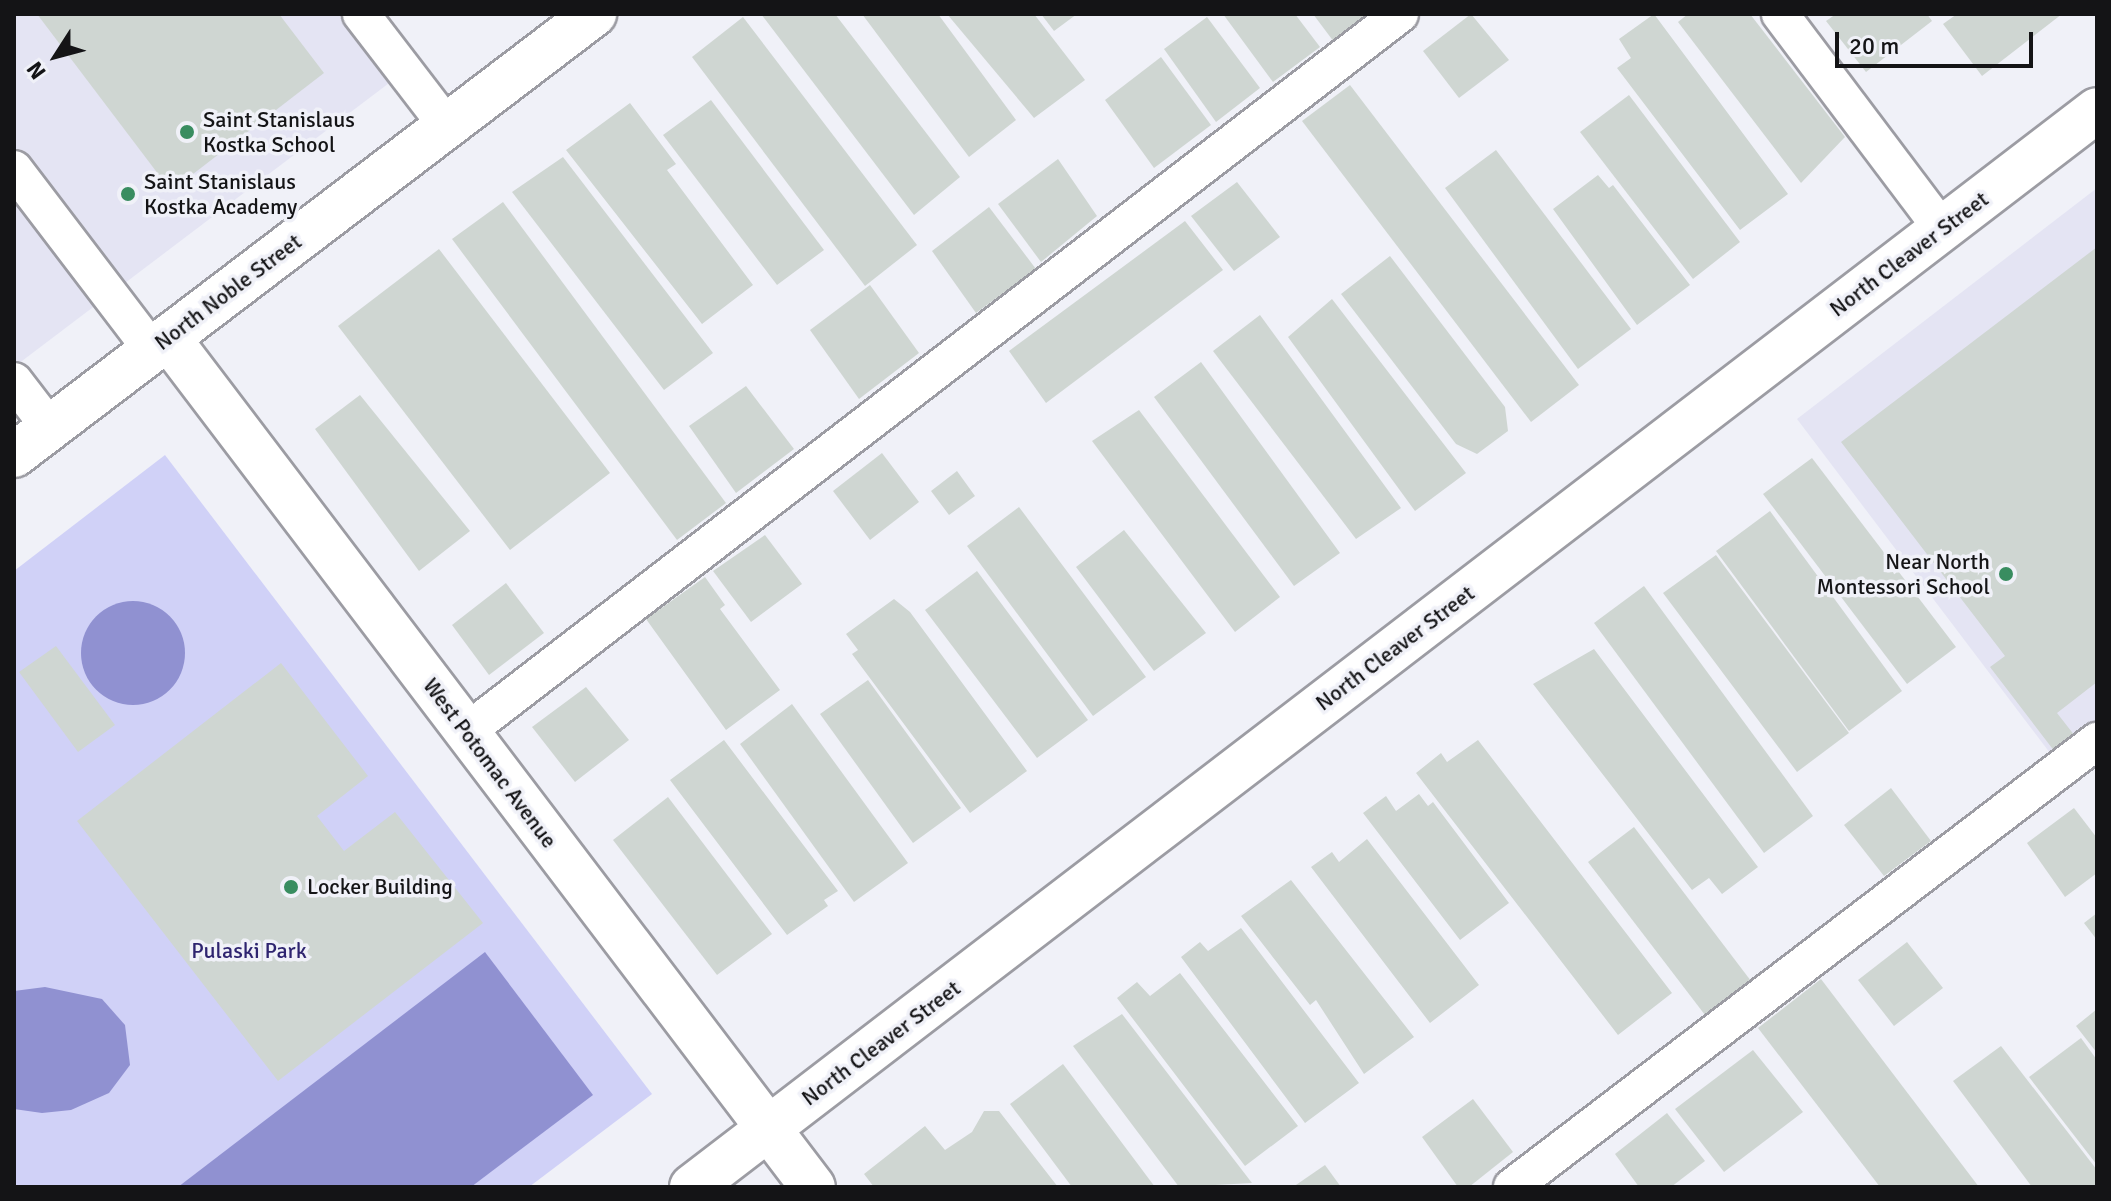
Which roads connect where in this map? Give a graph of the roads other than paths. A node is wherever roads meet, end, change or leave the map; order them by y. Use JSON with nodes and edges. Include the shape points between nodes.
{"nodes":[{"id":1,"x":361,"y":14,"type":"edge"},
{"id":2,"x":594,"y":14,"type":"edge"},
{"id":3,"x":1400,"y":14,"type":"edge"},
{"id":4,"x":1780,"y":14,"type":"edge"},
{"id":5,"x":2097,"y":110,"type":"edge"},
{"id":6,"x":447,"y":126,"type":"junction"},
{"id":7,"x":14,"y":169,"type":"edge"},
{"id":8,"x":1942,"y":229,"type":"junction"},
{"id":9,"x":160,"y":344,"type":"junction"},
{"id":10,"x":14,"y":381,"type":"edge"},
{"id":11,"x":50,"y":428,"type":"junction"},
{"id":12,"x":14,"y":455,"type":"edge"},
{"id":13,"x":466,"y":732,"type":"junction"},
{"id":14,"x":2097,"y":741,"type":"edge"},
{"id":15,"x":769,"y":1129,"type":"junction"},
{"id":16,"x":692,"y":1187,"type":"edge"},
{"id":17,"x":813,"y":1187,"type":"edge"},
{"id":18,"x":1512,"y":1187,"type":"edge"}],
"edges":[{"from":1,"to":6,"type":"lane"},
{"from":2,"to":6,"type":"street","name":"North Noble Street"},
{"from":3,"to":13,"type":"lane"},
{"from":4,"to":8,"type":"lane"},
{"from":5,"to":8,"type":"street","name":"North Cleaver Street"},
{"from":6,"to":9,"type":"street","name":"North Noble Street"},
{"from":7,"to":9,"type":"lane"},
{"from":8,"to":15,"type":"street","name":"North Cleaver Street"},
{"from":9,"to":11,"type":"street","name":"North Noble Street"},
{"from":9,"to":13,"type":"street","name":"West Potomac Avenue"},
{"from":10,"to":11,"type":"lane"},
{"from":11,"to":12,"type":"street","name":"North Noble Street"},
{"from":13,"to":15,"type":"street","name":"West Potomac Avenue"},
{"from":14,"to":18,"type":"lane"},
{"from":15,"to":16,"type":"street","name":"North Cleaver Street"},
{"from":15,"to":17,"type":"street","name":"West Potomac Avenue"}]}
